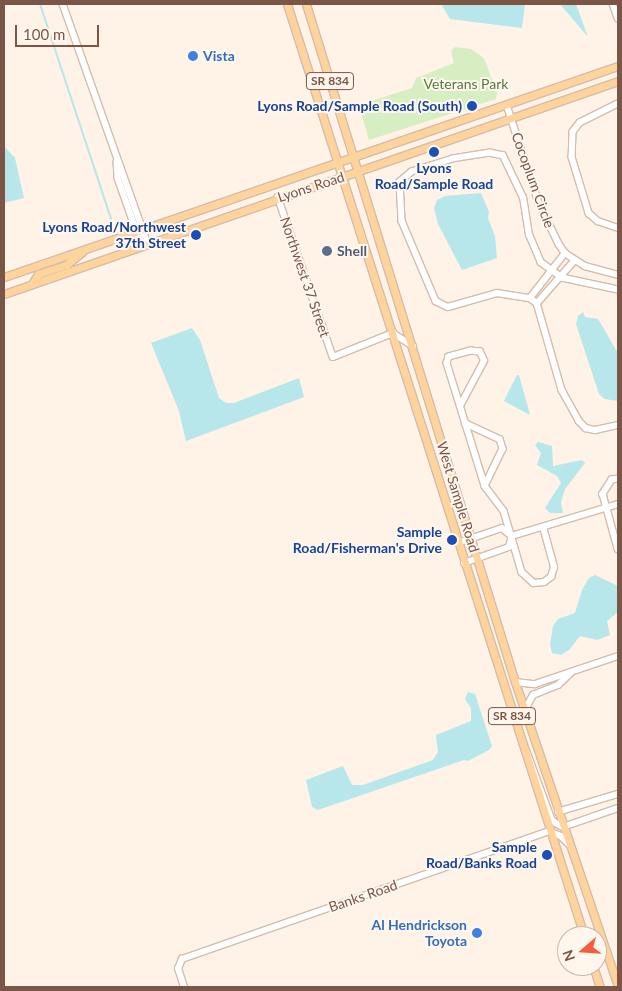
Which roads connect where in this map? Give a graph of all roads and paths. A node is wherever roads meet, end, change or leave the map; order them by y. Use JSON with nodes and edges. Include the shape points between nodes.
{"nodes":[{"id":1,"x":63,"y":4,"type":"edge"},
{"id":2,"x":287,"y":4,"type":"edge"},
{"id":3,"x":306,"y":4,"type":"edge"},
{"id":4,"x":613,"y":4,"type":"edge"},
{"id":5,"x":618,"y":18,"type":"edge"},
{"id":6,"x":618,"y":66,"type":"edge"},
{"id":7,"x":618,"y":80,"type":"edge"},
{"id":8,"x":618,"y":104,"type":"edge"},
{"id":9,"x":507,"y":105,"type":"junction"},
{"id":10,"x":511,"y":118,"type":"junction"},
{"id":11,"x":355,"y":158,"type":"junction"},
{"id":12,"x":339,"y":163,"type":"junction"},
{"id":13,"x":358,"y":172,"type":"junction"},
{"id":14,"x":342,"y":177,"type":"junction"},
{"id":15,"x":278,"y":197,"type":"junction"},
{"id":16,"x":618,"y":228,"type":"edge"},
{"id":17,"x":139,"y":229,"type":"junction"},
{"id":18,"x":145,"y":245,"type":"junction"},
{"id":19,"x":88,"y":247,"type":"junction"},
{"id":20,"x":566,"y":253,"type":"junction"},
{"id":21,"x":575,"y":260,"type":"junction"},
{"id":22,"x":551,"y":271,"type":"junction"},
{"id":23,"x":618,"y":275,"type":"edge"},
{"id":24,"x":559,"y":276,"type":"junction"},
{"id":25,"x":4,"y":277,"type":"edge"},
{"id":26,"x":32,"y":284,"type":"junction"},
{"id":27,"x":618,"y":290,"type":"edge"},
{"id":28,"x":4,"y":294,"type":"edge"},
{"id":29,"x":530,"y":298,"type":"junction"},
{"id":30,"x":537,"y":303,"type":"junction"},
{"id":31,"x":393,"y":333,"type":"junction"},
{"id":32,"x":413,"y":346,"type":"junction"},
{"id":33,"x":460,"y":406,"type":"junction"},
{"id":34,"x":465,"y":423,"type":"junction"},
{"id":35,"x":618,"y":425,"type":"edge"},
{"id":36,"x":618,"y":479,"type":"edge"},
{"id":37,"x":485,"y":486,"type":"junction"},
{"id":38,"x":618,"y":504,"type":"edge"},
{"id":39,"x":605,"y":508,"type":"junction"},
{"id":40,"x":542,"y":526,"type":"junction"},
{"id":41,"x":512,"y":536,"type":"junction"},
{"id":42,"x":471,"y":539,"type":"junction"},
{"id":43,"x":458,"y":543,"type":"junction"},
{"id":44,"x":618,"y":549,"type":"edge"},
{"id":45,"x":477,"y":558,"type":"junction"},
{"id":46,"x":464,"y":563,"type":"junction"},
{"id":47,"x":618,"y":656,"type":"edge"},
{"id":48,"x":573,"y":672,"type":"junction"},
{"id":49,"x":515,"y":682,"type":"junction"},
{"id":50,"x":524,"y":710,"type":"junction"},
{"id":51,"x":520,"y":741,"type":"junction"},
{"id":52,"x":618,"y":794,"type":"edge"},
{"id":53,"x":618,"y":808,"type":"edge"},
{"id":54,"x":558,"y":812,"type":"junction"},
{"id":55,"x":563,"y":827,"type":"junction"},
{"id":56,"x":549,"y":831,"type":"junction"},
{"id":57,"x":570,"y":846,"type":"junction"},
{"id":58,"x":581,"y":926,"type":"edge"},
{"id":59,"x":184,"y":987,"type":"edge"},
{"id":60,"x":618,"y":987,"type":"edge"}],
"edges":[{"from":1,"to":17,"type":"street","via":[[116,160],[118,178]]},
{"from":2,"to":12,"type":"main road","name":"West Sample Road","number":"SR 834"},
{"from":3,"to":11,"type":"main road","name":"West Sample Road","number":"SR 834"},
{"from":4,"to":5,"type":"street"},
{"from":6,"to":9,"type":"main road","name":"Lyons Road"},
{"from":7,"to":10,"type":"main road","name":"Lyons Road"},
{"from":8,"to":16,"type":"street","via":[[580,123],[573,132],[572,157],[589,213],[598,221]]},
{"from":9,"to":10,"type":"street","name":"Cocoplum Circle"},
{"from":9,"to":11,"type":"main road","name":"Lyons Road"},
{"from":10,"to":13,"type":"main road","name":"Lyons Road"},
{"from":10,"to":20,"type":"street","name":"Cocoplum Circle","via":[[550,231]]},
{"from":11,"to":12,"type":"main road","name":"Lyons Road"},
{"from":11,"to":13,"type":"main road","name":"West Sample Road","number":"SR 834"},
{"from":12,"to":14,"type":"main road","name":"West Sample Road","number":"SR 834"},
{"from":12,"to":17,"type":"main road","name":"Lyons Road"},
{"from":13,"to":14,"type":"main road","name":"Lyons Road"},
{"from":13,"to":32,"type":"main road","name":"West Sample Road","number":"SR 834"},
{"from":14,"to":15,"type":"main road","name":"Lyons Road"},
{"from":14,"to":31,"type":"main road","name":"West Sample Road","number":"SR 834"},
{"from":15,"to":18,"type":"main road","name":"Lyons Road"},
{"from":15,"to":31,"type":"street","name":"Northwest 37 Street","via":[[333,357]]},
{"from":17,"to":18,"type":"street"},
{"from":17,"to":19,"type":"main road","name":"Lyons Road"},
{"from":18,"to":26,"type":"main road","name":"Lyons Road"},
{"from":19,"to":25,"type":"main road","name":"Lyons Road"},
{"from":19,"to":26,"type":"main road","via":[[66,265],[38,274]]},
{"from":20,"to":21,"type":"street","name":"Cocoplum Circle"},
{"from":20,"to":22,"type":"street"},
{"from":21,"to":23,"type":"street","name":"Cocoplum Circle","via":[[600,272]]},
{"from":21,"to":24,"type":"street"},
{"from":22,"to":24,"type":"street","name":"Cocoplum Circle"},
{"from":22,"to":29,"type":"street"},
{"from":22,"to":29,"type":"street","name":"Cocoplum Circle","via":[[533,247],[523,198],[503,156],[490,153],[453,159],[412,172],[400,182],[402,221],[441,306],[497,293]]},
{"from":24,"to":27,"type":"street","name":"Cocoplum Circle","via":[[577,278],[593,287]]},
{"from":24,"to":30,"type":"street"},
{"from":26,"to":28,"type":"main road","name":"Lyons Road"},
{"from":29,"to":30,"type":"street","name":"Cocoplum Circle"},
{"from":30,"to":35,"type":"street","via":[[568,405],[586,428],[595,430]]},
{"from":31,"to":32,"type":"street"},
{"from":31,"to":43,"type":"main road","name":"West Sample Road","number":"SR 834"},
{"from":32,"to":42,"type":"main road","name":"West Sample Road","number":"SR 834"},
{"from":33,"to":33,"type":"street","via":[[484,361],[480,352],[471,350],[449,358],[447,363]]},
{"from":33,"to":34,"type":"street"},
{"from":34,"to":37,"type":"street"},
{"from":34,"to":37,"type":"street","via":[[500,439],[503,450]]},
{"from":36,"to":39,"type":"street","via":[[612,480],[603,494]]},
{"from":37,"to":41,"type":"street","via":[[504,510]]},
{"from":38,"to":39,"type":"street"},
{"from":39,"to":40,"type":"street"},
{"from":39,"to":44,"type":"street"},
{"from":40,"to":41,"type":"street"},
{"from":40,"to":41,"type":"street","via":[[554,567],[551,577],[544,582],[534,583],[522,572]]},
{"from":41,"to":42,"type":"street","via":[[502,528]]},
{"from":41,"to":45,"type":"street","via":[[509,547]]},
{"from":42,"to":43,"type":"street"},
{"from":42,"to":45,"type":"main road","name":"West Sample Road","number":"SR 834"},
{"from":43,"to":46,"type":"main road","name":"West Sample Road","number":"SR 834"},
{"from":45,"to":46,"type":"street"},
{"from":45,"to":49,"type":"main road","name":"West Sample Road","number":"SR 834"},
{"from":46,"to":51,"type":"main road","name":"West Sample Road","number":"SR 834"},
{"from":47,"to":48,"type":"street"},
{"from":48,"to":49,"type":"street","via":[[535,684]]},
{"from":48,"to":50,"type":"street","via":[[558,685],[533,695]]},
{"from":49,"to":50,"type":"main road","name":"West Sample Road","number":"SR 834"},
{"from":50,"to":54,"type":"main road","name":"West Sample Road","number":"SR 834"},
{"from":51,"to":55,"type":"street","via":[[532,759],[552,820]]},
{"from":51,"to":56,"type":"main road","name":"West Sample Road","number":"SR 834"},
{"from":52,"to":54,"type":"street"},
{"from":53,"to":55,"type":"street"},
{"from":54,"to":55,"type":"main road","name":"West Sample Road","number":"SR 834"},
{"from":55,"to":57,"type":"main road","name":"West Sample Road","number":"SR 834"},
{"from":56,"to":57,"type":"street","via":[[561,836]]},
{"from":56,"to":58,"type":"main road","name":"West Sample Road","number":"SR 834"},
{"from":56,"to":59,"type":"street","name":"Banks Road","via":[[182,958],[178,963]]},
{"from":57,"to":60,"type":"main road","name":"West Sample Road","number":"SR 834"}]}
